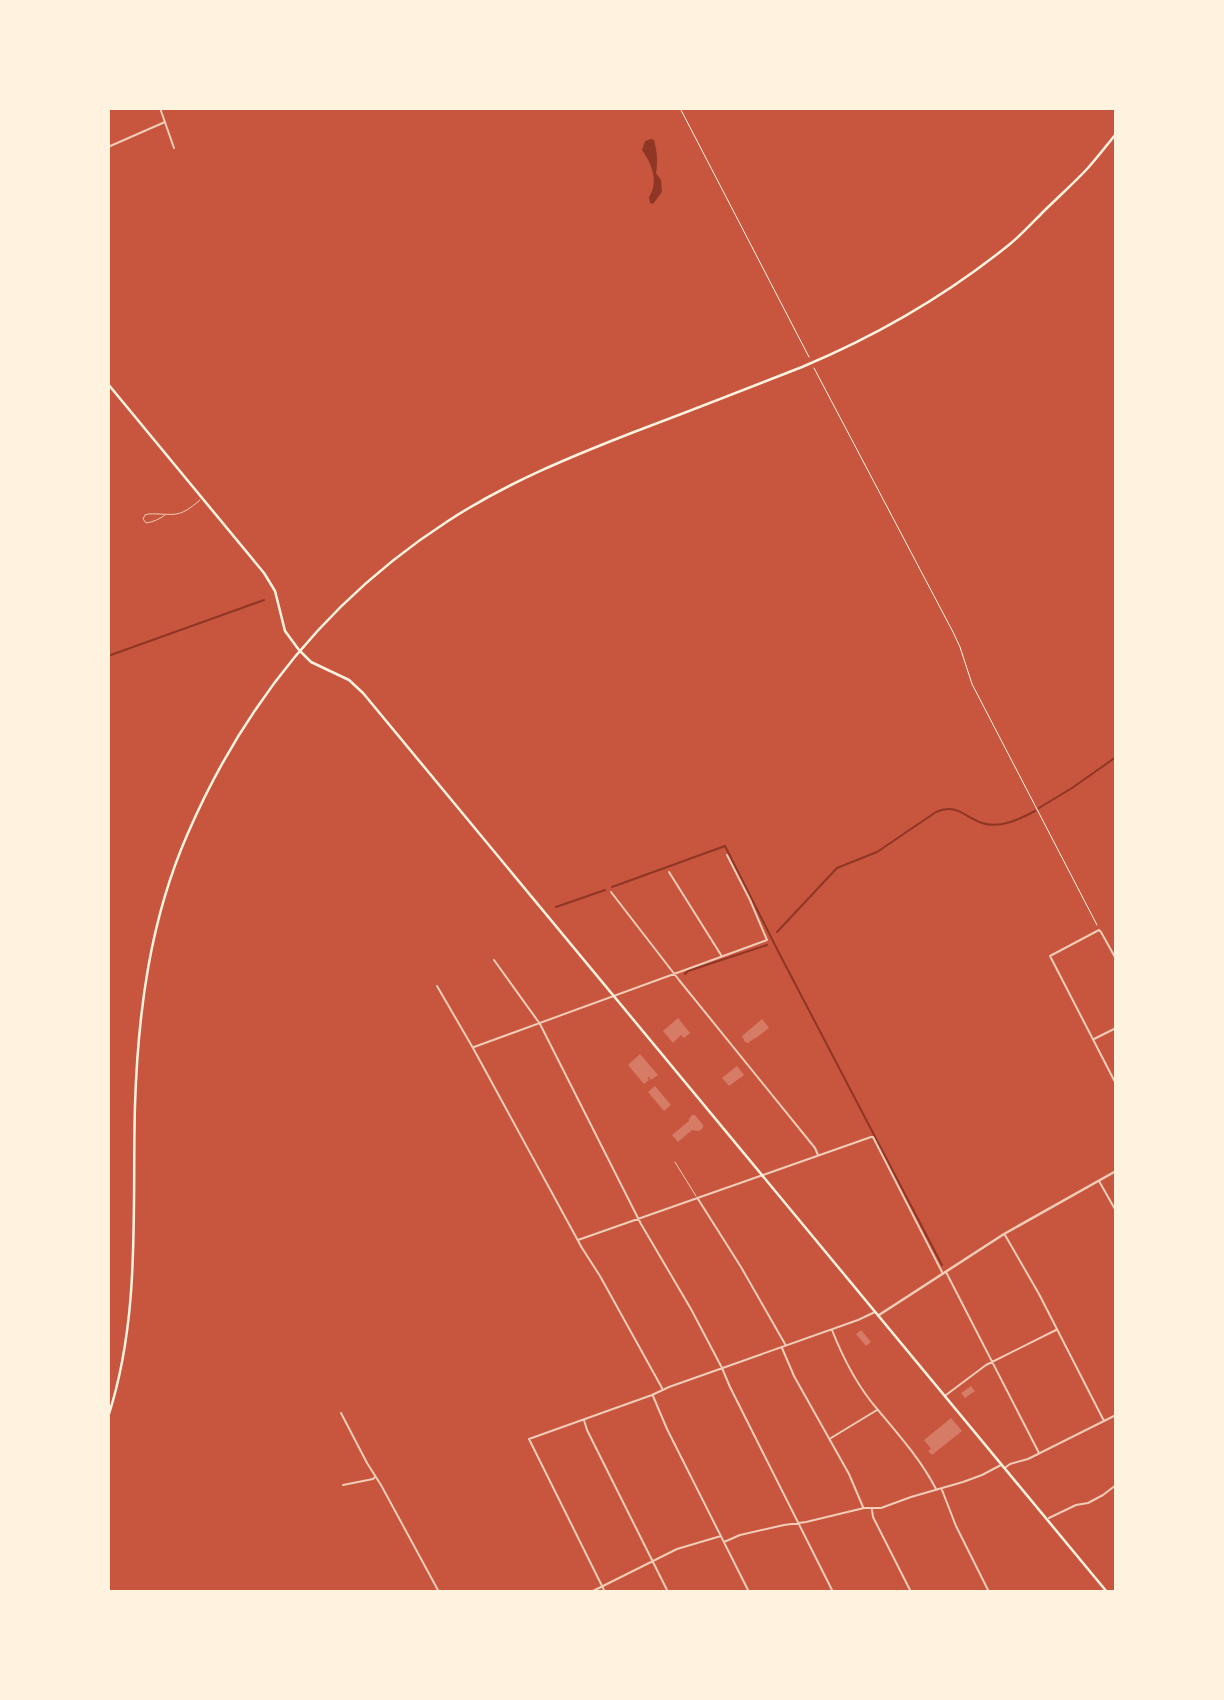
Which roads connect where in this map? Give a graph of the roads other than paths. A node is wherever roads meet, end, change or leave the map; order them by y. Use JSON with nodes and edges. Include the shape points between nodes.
{"nodes":[{"id":1,"x":160,"y":108,"type":"edge"},
{"id":2,"x":165,"y":122,"type":"junction"},
{"id":3,"x":1115,"y":134,"type":"edge"},
{"id":4,"x":108,"y":147,"type":"edge"},
{"id":5,"x":174,"y":148,"type":"dead end"},
{"id":6,"x":108,"y":384,"type":"edge"},
{"id":7,"x":202,"y":499,"type":"junction"},
{"id":8,"x":166,"y":515,"type":"junction"},
{"id":9,"x":299,"y":650,"type":"junction"},
{"id":10,"x":727,"y":855,"type":"dead end"},
{"id":11,"x":669,"y":872,"type":"dead end"},
{"id":12,"x":611,"y":892,"type":"dead end"},
{"id":13,"x":721,"y":956,"type":"junction"},
{"id":14,"x":1115,"y":959,"type":"edge"},
{"id":15,"x":494,"y":960,"type":"dead end"},
{"id":16,"x":674,"y":974,"type":"junction"},
{"id":17,"x":437,"y":986,"type":"dead end"},
{"id":18,"x":614,"y":995,"type":"junction"},
{"id":19,"x":540,"y":1024,"type":"junction"},
{"id":20,"x":1115,"y":1028,"type":"edge"},
{"id":21,"x":1093,"y":1040,"type":"junction"},
{"id":22,"x":473,"y":1048,"type":"junction"},
{"id":23,"x":1115,"y":1084,"type":"edge"},
{"id":24,"x":818,"y":1156,"type":"junction"},
{"id":25,"x":675,"y":1162,"type":"dead end"},
{"id":26,"x":1115,"y":1171,"type":"edge"},
{"id":27,"x":763,"y":1175,"type":"junction"},
{"id":28,"x":1098,"y":1180,"type":"junction"},
{"id":29,"x":697,"y":1198,"type":"junction"},
{"id":30,"x":1115,"y":1211,"type":"edge"},
{"id":31,"x":639,"y":1219,"type":"junction"},
{"id":32,"x":1004,"y":1234,"type":"junction"},
{"id":33,"x":578,"y":1240,"type":"junction"},
{"id":34,"x":944,"y":1272,"type":"junction"},
{"id":35,"x":877,"y":1313,"type":"junction"},
{"id":36,"x":831,"y":1329,"type":"junction"},
{"id":37,"x":1057,"y":1329,"type":"junction"},
{"id":38,"x":786,"y":1346,"type":"junction"},
{"id":39,"x":782,"y":1348,"type":"junction"},
{"id":40,"x":992,"y":1362,"type":"junction"},
{"id":41,"x":722,"y":1368,"type":"junction"},
{"id":42,"x":662,"y":1389,"type":"junction"},
{"id":43,"x":652,"y":1395,"type":"junction"},
{"id":44,"x":946,"y":1395,"type":"junction"},
{"id":45,"x":878,"y":1410,"type":"junction"},
{"id":46,"x":341,"y":1413,"type":"dead end"},
{"id":47,"x":1115,"y":1415,"type":"edge"},
{"id":48,"x":108,"y":1417,"type":"edge"},
{"id":49,"x":583,"y":1419,"type":"junction"},
{"id":50,"x":1104,"y":1421,"type":"junction"},
{"id":51,"x":830,"y":1439,"type":"junction"},
{"id":52,"x":1039,"y":1453,"type":"junction"},
{"id":53,"x":1003,"y":1466,"type":"junction"},
{"id":54,"x":375,"y":1477,"type":"junction"},
{"id":55,"x":343,"y":1485,"type":"dead end"},
{"id":56,"x":1115,"y":1485,"type":"edge"},
{"id":57,"x":942,"y":1489,"type":"junction"},
{"id":58,"x":936,"y":1490,"type":"junction"},
{"id":59,"x":864,"y":1508,"type":"junction"},
{"id":60,"x":872,"y":1508,"type":"junction"},
{"id":61,"x":1048,"y":1519,"type":"junction"},
{"id":62,"x":798,"y":1523,"type":"junction"},
{"id":63,"x":721,"y":1536,"type":"junction"},
{"id":64,"x":724,"y":1542,"type":"junction"},
{"id":65,"x":653,"y":1561,"type":"junction"},
{"id":66,"x":603,"y":1587,"type":"junction"},
{"id":67,"x":439,"y":1591,"type":"edge"},
{"id":68,"x":591,"y":1591,"type":"edge"},
{"id":69,"x":605,"y":1591,"type":"edge"},
{"id":70,"x":668,"y":1591,"type":"edge"},
{"id":71,"x":749,"y":1591,"type":"edge"},
{"id":72,"x":833,"y":1591,"type":"edge"},
{"id":73,"x":911,"y":1591,"type":"edge"},
{"id":74,"x":989,"y":1591,"type":"edge"},
{"id":75,"x":1107,"y":1591,"type":"edge"}],
"edges":[{"from":1,"to":2,"type":"street"},
{"from":2,"to":4,"type":"street"},
{"from":2,"to":5,"type":"street"},
{"from":3,"to":9,"type":"main road","via":[[1088,169],[1013,242],[930,302],[817,360],[571,457],[490,496],[419,540],[366,583]]},
{"from":6,"to":7,"type":"main road"},
{"from":7,"to":8,"type":"lane","via":[[185,512]]},
{"from":7,"to":9,"type":"main road","via":[[268,578],[285,631]]},
{"from":8,"to":8,"type":"lane","via":[[148,514],[143,519],[146,523]]},
{"from":9,"to":18,"type":"main road","via":[[311,663],[349,680],[363,693]]},
{"from":9,"to":48,"type":"main road","via":[[241,729],[209,786],[178,857],[159,917],[138,1040],[133,1280],[118,1389]]},
{"from":10,"to":13,"type":"street","via":[[768,940]]},
{"from":11,"to":13,"type":"street"},
{"from":12,"to":16,"type":"street"},
{"from":13,"to":16,"type":"street"},
{"from":14,"to":21,"type":"street","via":[[1099,930],[1050,956]]},
{"from":15,"to":19,"type":"street"},
{"from":16,"to":18,"type":"street"},
{"from":16,"to":24,"type":"street"},
{"from":17,"to":22,"type":"street"},
{"from":18,"to":19,"type":"street"},
{"from":18,"to":27,"type":"main road"},
{"from":19,"to":22,"type":"street"},
{"from":19,"to":31,"type":"street"},
{"from":20,"to":21,"type":"street"},
{"from":21,"to":23,"type":"street"},
{"from":22,"to":33,"type":"street"},
{"from":24,"to":27,"type":"street"},
{"from":24,"to":34,"type":"street","via":[[873,1137]]},
{"from":25,"to":29,"type":"lane"},
{"from":26,"to":28,"type":"street"},
{"from":27,"to":29,"type":"street"},
{"from":27,"to":35,"type":"main road"},
{"from":28,"to":30,"type":"street"},
{"from":28,"to":32,"type":"street"},
{"from":29,"to":31,"type":"street"},
{"from":29,"to":38,"type":"street"},
{"from":31,"to":33,"type":"street"},
{"from":31,"to":41,"type":"street"},
{"from":32,"to":34,"type":"street"},
{"from":32,"to":37,"type":"street"},
{"from":33,"to":42,"type":"street"},
{"from":34,"to":35,"type":"street"},
{"from":34,"to":40,"type":"street"},
{"from":35,"to":36,"type":"street"},
{"from":35,"to":44,"type":"main road"},
{"from":36,"to":38,"type":"street"},
{"from":36,"to":45,"type":"street","via":[[853,1375]]},
{"from":37,"to":40,"type":"street"},
{"from":37,"to":50,"type":"street"},
{"from":38,"to":39,"type":"street"},
{"from":39,"to":41,"type":"street"},
{"from":39,"to":51,"type":"street"},
{"from":40,"to":44,"type":"street"},
{"from":40,"to":52,"type":"street"},
{"from":41,"to":42,"type":"street"},
{"from":41,"to":62,"type":"street"},
{"from":42,"to":43,"type":"street"},
{"from":43,"to":49,"type":"street"},
{"from":43,"to":63,"type":"street"},
{"from":44,"to":53,"type":"main road"},
{"from":45,"to":51,"type":"street"},
{"from":45,"to":58,"type":"street"},
{"from":46,"to":54,"type":"street"},
{"from":47,"to":50,"type":"street"},
{"from":49,"to":65,"type":"street"},
{"from":49,"to":66,"type":"street","via":[[529,1439]]},
{"from":50,"to":52,"type":"street"},
{"from":51,"to":59,"type":"street"},
{"from":52,"to":53,"type":"street"},
{"from":53,"to":57,"type":"street"},
{"from":53,"to":61,"type":"main road"},
{"from":54,"to":55,"type":"street"},
{"from":54,"to":67,"type":"street"},
{"from":56,"to":61,"type":"street","via":[[1088,1503],[1076,1504]]},
{"from":57,"to":58,"type":"street"},
{"from":57,"to":74,"type":"street"},
{"from":58,"to":60,"type":"street"},
{"from":59,"to":60,"type":"street"},
{"from":59,"to":62,"type":"street"},
{"from":60,"to":73,"type":"street"},
{"from":61,"to":75,"type":"main road"},
{"from":62,"to":64,"type":"street"},
{"from":62,"to":72,"type":"street"},
{"from":63,"to":64,"type":"street"},
{"from":63,"to":65,"type":"street"},
{"from":64,"to":71,"type":"street"},
{"from":65,"to":66,"type":"street"},
{"from":65,"to":70,"type":"street"},
{"from":66,"to":68,"type":"street"},
{"from":66,"to":69,"type":"street"}]}
